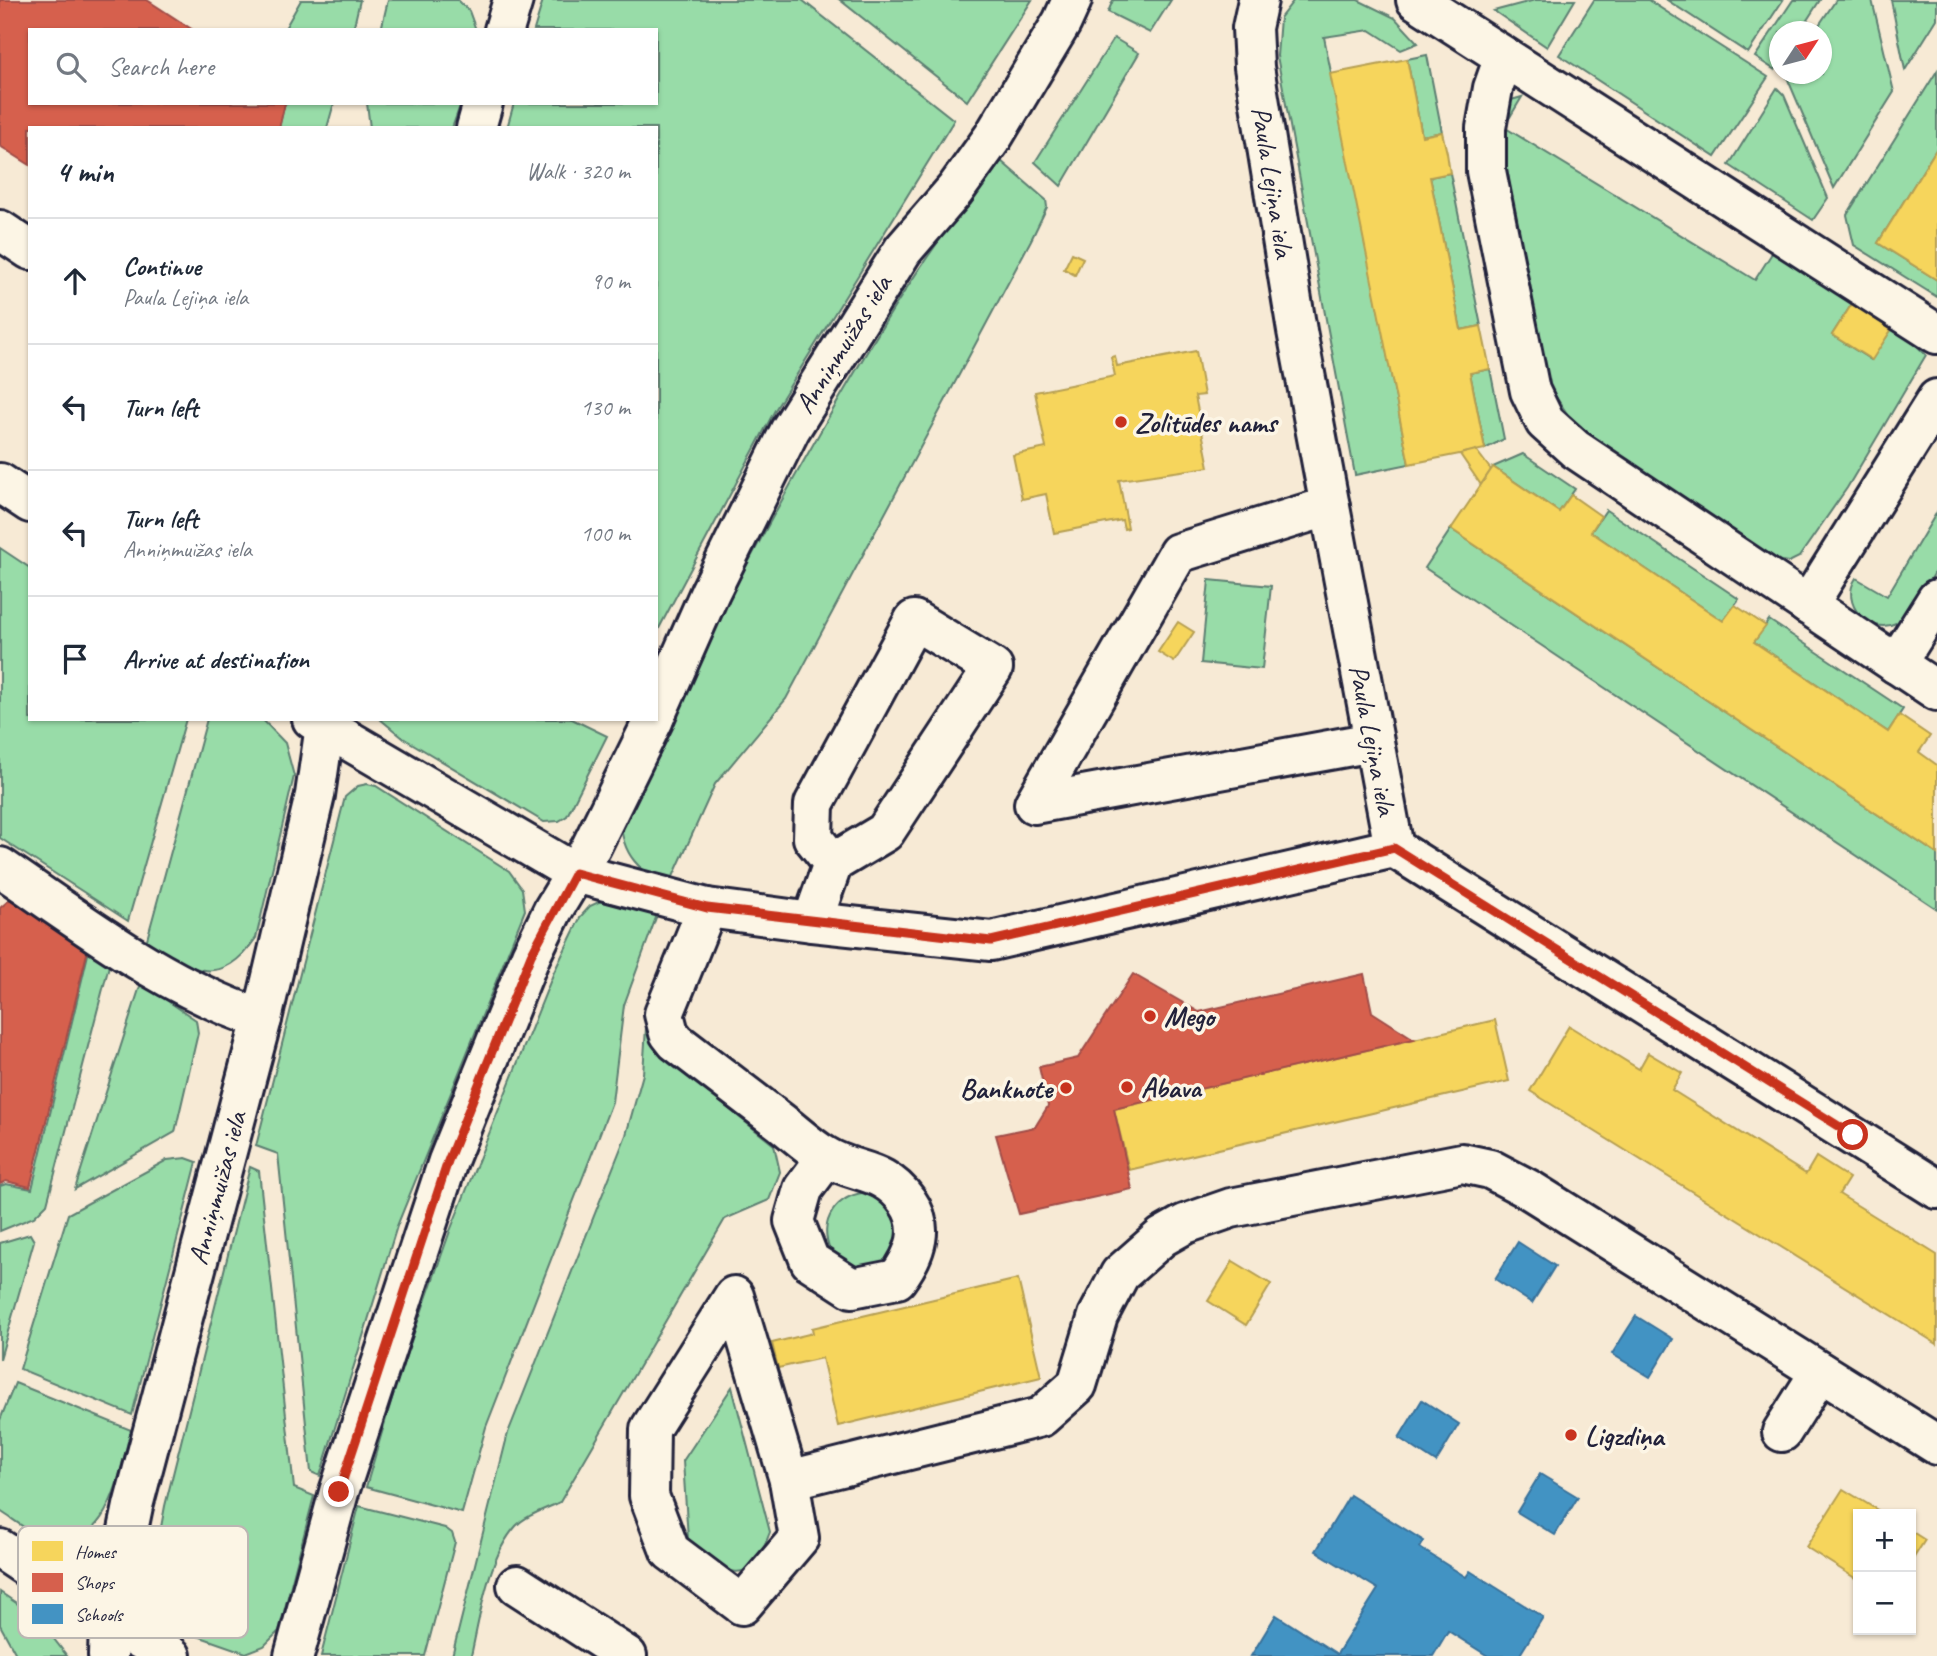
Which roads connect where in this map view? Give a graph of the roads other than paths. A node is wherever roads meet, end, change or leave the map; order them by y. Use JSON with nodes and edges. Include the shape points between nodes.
{"nodes":[{"id":1,"x":1072,"y":0,"type":"edge"},
{"id":2,"x":1258,"y":0,"type":"edge"},
{"id":3,"x":1416,"y":0,"type":"edge"},
{"id":4,"x":1504,"y":57,"type":"junction"},
{"id":5,"x":482,"y":105,"type":"edge"},
{"id":6,"x":477,"y":126,"type":"edge"},
{"id":7,"x":0,"y":230,"type":"edge"},
{"id":8,"x":28,"y":249,"type":"edge"},
{"id":9,"x":1937,"y":334,"type":"edge"},
{"id":10,"x":1937,"y":399,"type":"edge"},
{"id":11,"x":0,"y":483,"type":"edge"},
{"id":12,"x":28,"y":502,"type":"edge"},
{"id":13,"x":1329,"y":506,"type":"junction"},
{"id":14,"x":1937,"y":598,"type":"edge"},
{"id":15,"x":1808,"y":605,"type":"junction"},
{"id":16,"x":1896,"y":664,"type":"junction"},
{"id":17,"x":1937,"y":691,"type":"edge"},
{"id":18,"x":658,"y":709,"type":"edge"},
{"id":19,"x":321,"y":721,"type":"edge"},
{"id":20,"x":653,"y":721,"type":"edge"},
{"id":21,"x":1373,"y":742,"type":"junction"},
{"id":22,"x":1394,"y":848,"type":"junction"},
{"id":23,"x":834,"y":863,"type":"junction"},
{"id":24,"x":0,"y":867,"type":"edge"},
{"id":25,"x":575,"y":873,"type":"junction"},
{"id":26,"x":707,"y":908,"type":"junction"},
{"id":27,"x":813,"y":922,"type":"junction"},
{"id":28,"x":262,"y":1019,"type":"junction"},
{"id":29,"x":827,"y":1157,"type":"dead end"},
{"id":30,"x":1937,"y":1189,"type":"edge"},
{"id":31,"x":1820,"y":1372,"type":"junction"},
{"id":32,"x":1782,"y":1432,"type":"dead end"},
{"id":33,"x":1937,"y":1445,"type":"edge"},
{"id":34,"x":789,"y":1480,"type":"junction"},
{"id":35,"x":129,"y":1526,"type":"edge"},
{"id":36,"x":0,"y":1549,"type":"edge"},
{"id":37,"x":18,"y":1564,"type":"edge"},
{"id":38,"x":517,"y":1586,"type":"dead end"},
{"id":39,"x":108,"y":1639,"type":"edge"},
{"id":40,"x":171,"y":1656,"type":"edge"},
{"id":41,"x":294,"y":1656,"type":"edge"},
{"id":42,"x":627,"y":1656,"type":"edge"}],
"edges":[{"from":1,"to":18,"type":"street","name":"Anniņmuižas iela","via":[[993,137],[956,190],[903,250],[790,429]]},
{"from":2,"to":13,"type":"street","name":"Paula Lejiņa iela","via":[[1252,28],[1254,67]]},
{"from":3,"to":4,"type":"street"},
{"from":4,"to":9,"type":"street"},
{"from":4,"to":15,"type":"street","via":[[1486,128],[1486,171],[1536,407],[1545,422],[1576,449]]},
{"from":5,"to":6,"type":"street"},
{"from":7,"to":8,"type":"street"},
{"from":10,"to":15,"type":"street"},
{"from":11,"to":12,"type":"street"},
{"from":13,"to":21,"type":"street","name":"Paula Lejiņa iela"},
{"from":13,"to":21,"type":"street","via":[[1178,553],[1034,804]]},
{"from":14,"to":16,"type":"street"},
{"from":15,"to":16,"type":"street"},
{"from":16,"to":17,"type":"street"},
{"from":19,"to":25,"type":"street"},
{"from":19,"to":28,"type":"street","name":"Anniņmuižas iela","via":[[315,795]]},
{"from":20,"to":25,"type":"street"},
{"from":21,"to":22,"type":"street","name":"Paula Lejiņa iela"},
{"from":22,"to":27,"type":"street","via":[[991,941]]},
{"from":22,"to":30,"type":"street","name":"Paula Lejiņa iela"},
{"from":23,"to":23,"type":"street","via":[[886,832],[993,668],[914,620],[814,804],[813,838]]},
{"from":23,"to":27,"type":"street"},
{"from":24,"to":28,"type":"street","via":[[131,956],[220,1004]]},
{"from":25,"to":26,"type":"street"},
{"from":25,"to":41,"type":"street","via":[[531,955],[440,1184],[339,1492]]},
{"from":26,"to":27,"type":"street"},
{"from":26,"to":29,"type":"street","via":[[664,1014],[669,1033]]},
{"from":28,"to":35,"type":"street","name":"Anniņmuižas iela"},
{"from":31,"to":32,"type":"street"},
{"from":31,"to":33,"type":"street"},
{"from":31,"to":34,"type":"street","via":[[1530,1191],[1490,1169],[1462,1163],[1231,1208],[1185,1224],[1162,1237],[1120,1274],[1098,1316],[1077,1385],[1041,1417]]},
{"from":34,"to":34,"type":"street","via":[[754,1362],[734,1296],[650,1429],[649,1496],[670,1551],[742,1605],[799,1538]]},
{"from":36,"to":37,"type":"street"},
{"from":38,"to":42,"type":"street"},
{"from":39,"to":40,"type":"street"}]}
